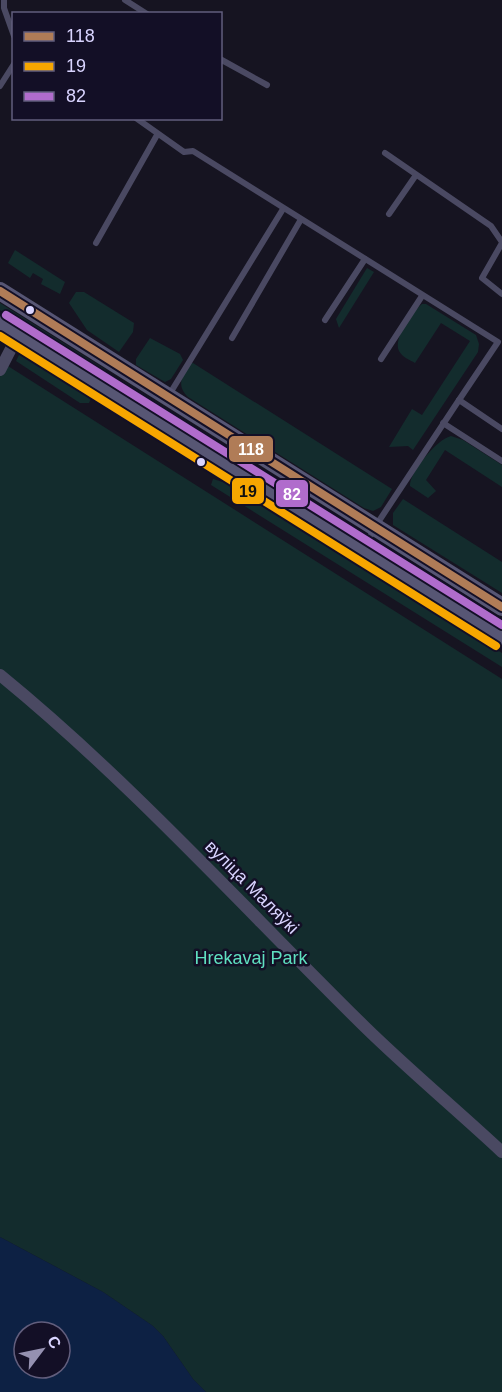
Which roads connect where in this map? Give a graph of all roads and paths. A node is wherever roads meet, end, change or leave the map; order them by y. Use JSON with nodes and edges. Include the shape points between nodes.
{"nodes":[{"id":1,"x":4,"y":0,"type":"edge"},
{"id":2,"x":125,"y":0,"type":"edge"},
{"id":3,"x":144,"y":12,"type":"edge"},
{"id":4,"x":12,"y":30,"type":"edge"},
{"id":5,"x":222,"y":60,"type":"edge"},
{"id":6,"x":12,"y":67,"type":"edge"},
{"id":7,"x":0,"y":86,"type":"edge"},
{"id":8,"x":267,"y":86,"type":"dead end"},
{"id":9,"x":139,"y":120,"type":"edge"},
{"id":10,"x":158,"y":135,"type":"junction"},
{"id":11,"x":384,"y":153,"type":"dead end"},
{"id":12,"x":416,"y":175,"type":"junction"},
{"id":13,"x":283,"y":209,"type":"junction"},
{"id":14,"x":389,"y":214,"type":"dead end"},
{"id":15,"x":300,"y":220,"type":"junction"},
{"id":16,"x":502,"y":242,"type":"edge"},
{"id":17,"x":96,"y":243,"type":"dead end"},
{"id":18,"x":365,"y":259,"type":"junction"},
{"id":19,"x":0,"y":291,"type":"edge"},
{"id":20,"x":502,"y":294,"type":"edge"},
{"id":21,"x":422,"y":296,"type":"junction"},
{"id":22,"x":326,"y":320,"type":"dead end"},
{"id":23,"x":0,"y":324,"type":"edge"},
{"id":24,"x":18,"y":335,"type":"junction"},
{"id":25,"x":232,"y":338,"type":"dead end"},
{"id":26,"x":500,"y":338,"type":"edge"},
{"id":27,"x":381,"y":358,"type":"dead end"},
{"id":28,"x":0,"y":370,"type":"edge"},
{"id":29,"x":167,"y":398,"type":"junction"},
{"id":30,"x":459,"y":400,"type":"junction"},
{"id":31,"x":443,"y":423,"type":"junction"},
{"id":32,"x":502,"y":429,"type":"edge"},
{"id":33,"x":502,"y":461,"type":"edge"},
{"id":34,"x":375,"y":527,"type":"junction"},
{"id":35,"x":363,"y":550,"type":"junction"},
{"id":36,"x":502,"y":607,"type":"edge"},
{"id":37,"x":502,"y":636,"type":"edge"},
{"id":38,"x":0,"y":675,"type":"edge"},
{"id":39,"x":502,"y":1152,"type":"edge"}],
"edges":[{"from":1,"to":4,"type":"lane"},
{"from":2,"to":3,"type":"lane"},
{"from":5,"to":8,"type":"lane"},
{"from":6,"to":7,"type":"lane"},
{"from":9,"to":10,"type":"lane"},
{"from":10,"to":13,"type":"lane","via":[[184,152],[193,151]]},
{"from":10,"to":17,"type":"lane"},
{"from":11,"to":12,"type":"lane"},
{"from":12,"to":14,"type":"lane"},
{"from":12,"to":16,"type":"lane","via":[[491,226]]},
{"from":13,"to":15,"type":"lane"},
{"from":13,"to":29,"type":"lane"},
{"from":15,"to":18,"type":"lane"},
{"from":15,"to":25,"type":"lane"},
{"from":16,"to":20,"type":"lane","via":[[482,278]]},
{"from":18,"to":21,"type":"lane"},
{"from":18,"to":22,"type":"lane"},
{"from":19,"to":29,"type":"main road"},
{"from":21,"to":26,"type":"lane"},
{"from":21,"to":27,"type":"lane"},
{"from":23,"to":24,"type":"main road"},
{"from":24,"to":28,"type":"street"},
{"from":24,"to":35,"type":"main road"},
{"from":26,"to":30,"type":"lane"},
{"from":29,"to":34,"type":"main road"},
{"from":30,"to":31,"type":"lane"},
{"from":30,"to":32,"type":"lane"},
{"from":31,"to":33,"type":"lane"},
{"from":31,"to":34,"type":"lane"},
{"from":34,"to":35,"type":"lane"},
{"from":34,"to":36,"type":"main road"},
{"from":35,"to":37,"type":"main road"},
{"from":38,"to":39,"type":"street","name":"вуліца Маляўкі","via":[[64,727],[366,1028]]}]}
